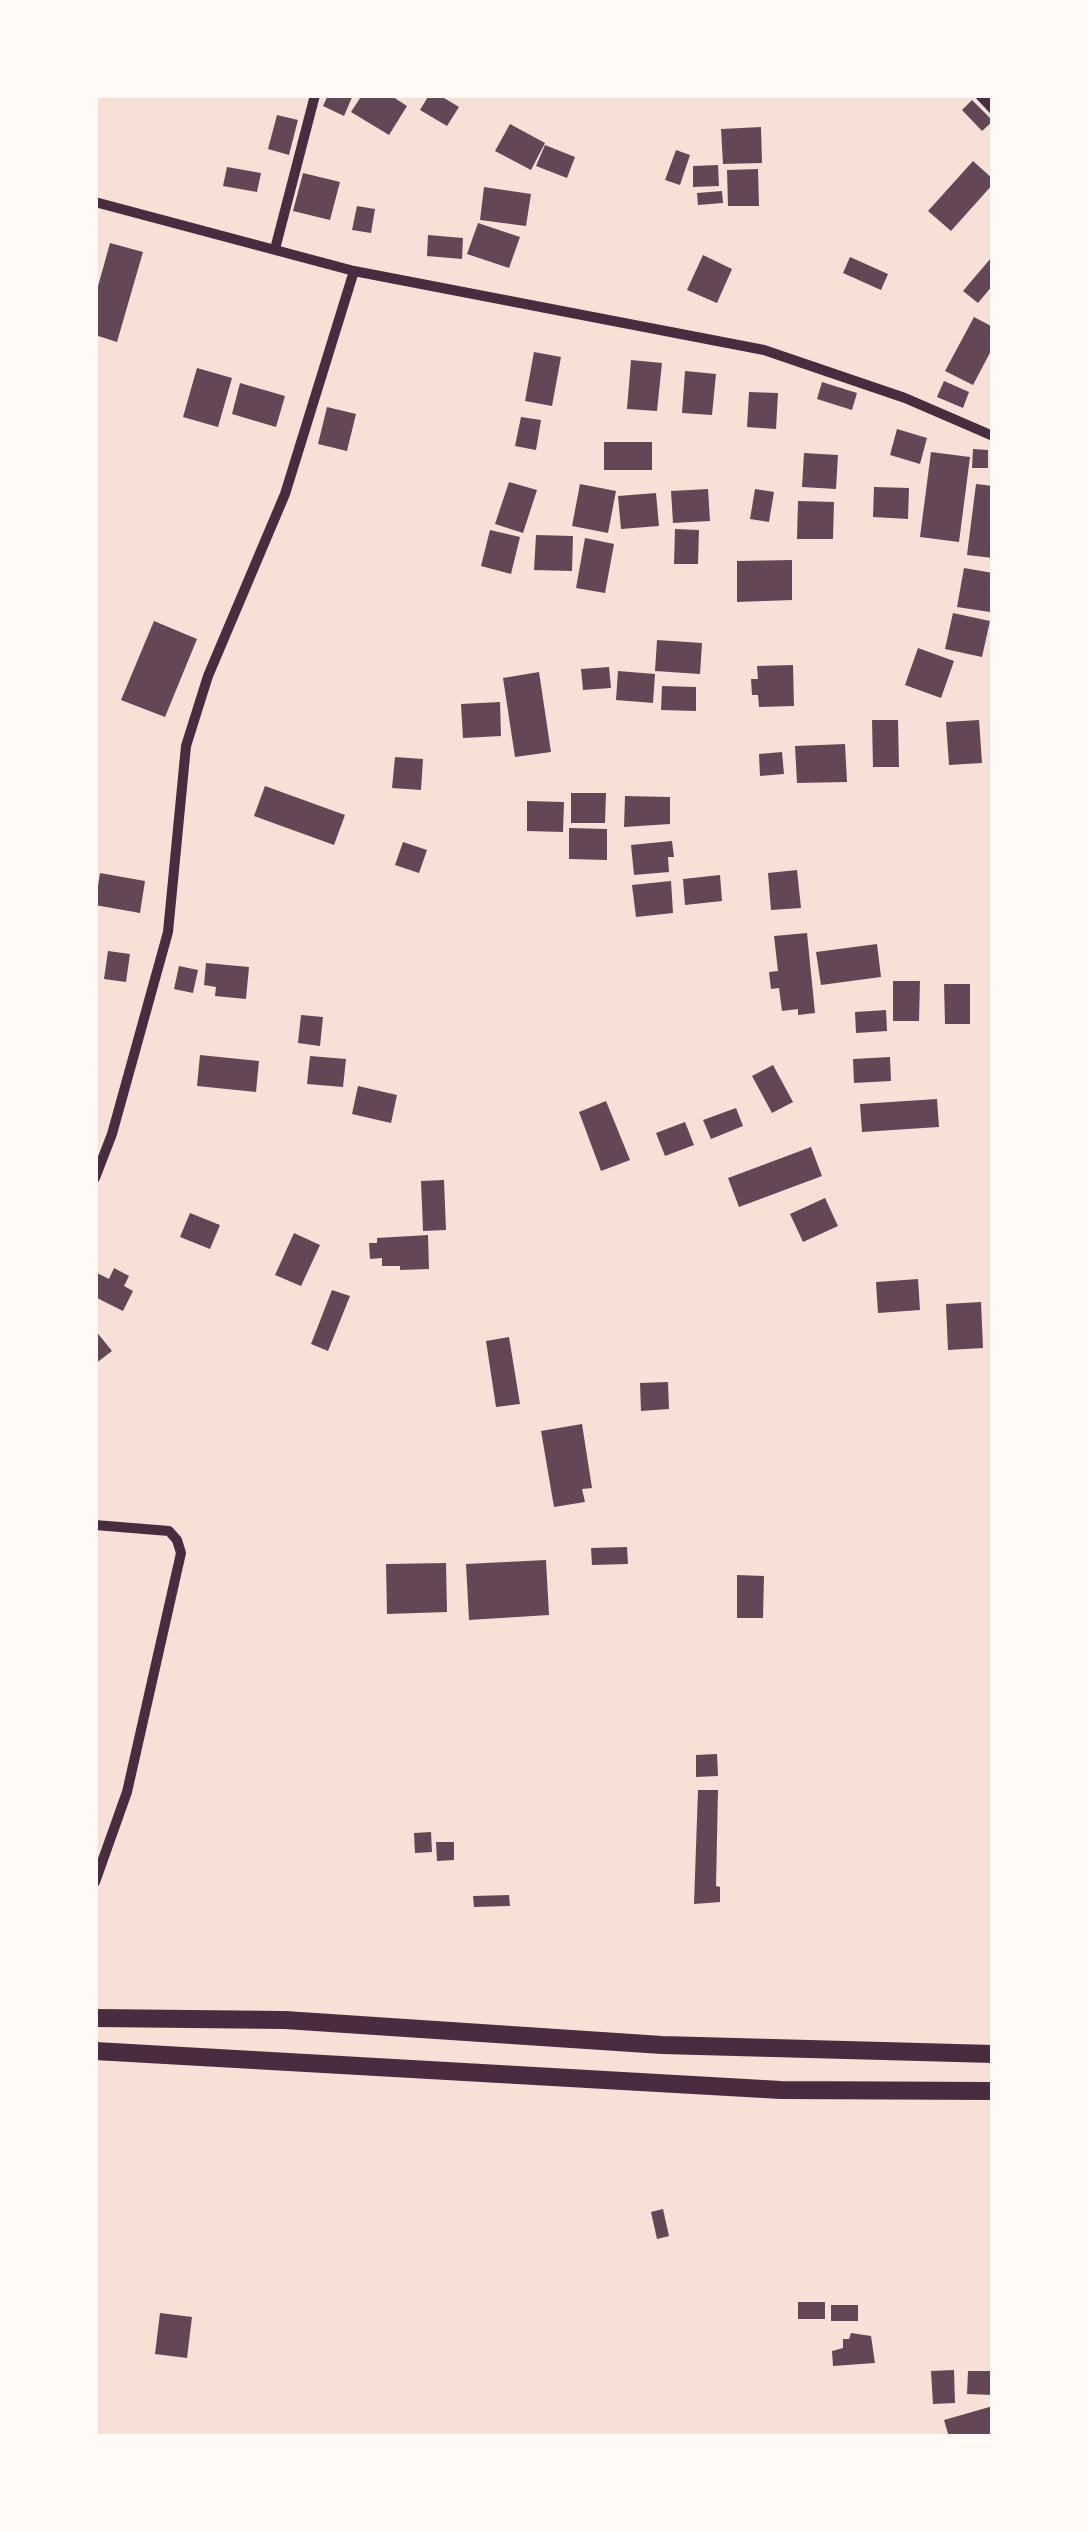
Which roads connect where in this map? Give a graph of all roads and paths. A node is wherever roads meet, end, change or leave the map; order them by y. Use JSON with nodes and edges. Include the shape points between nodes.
{"nodes":[{"id":1,"x":315,"y":95,"type":"edge"},
{"id":2,"x":980,"y":95,"type":"edge"},
{"id":3,"x":993,"y":110,"type":"edge"},
{"id":4,"x":95,"y":202,"type":"edge"},
{"id":5,"x":274,"y":249,"type":"junction"},
{"id":6,"x":354,"y":272,"type":"junction"},
{"id":7,"x":993,"y":436,"type":"edge"},
{"id":8,"x":95,"y":1178,"type":"edge"},
{"id":9,"x":95,"y":1525,"type":"edge"},
{"id":10,"x":95,"y":1882,"type":"edge"},
{"id":11,"x":95,"y":2018,"type":"edge"},
{"id":12,"x":95,"y":2050,"type":"edge"},
{"id":13,"x":993,"y":2054,"type":"edge"},
{"id":14,"x":993,"y":2091,"type":"edge"}],
"edges":[{"from":1,"to":5,"type":"street"},
{"from":2,"to":3,"type":"street"},
{"from":4,"to":5,"type":"street"},
{"from":5,"to":6,"type":"street"},
{"from":6,"to":7,"type":"street","via":[[764,350]]},
{"from":6,"to":8,"type":"street","via":[[285,494],[208,676],[186,746],[168,932]]},
{"from":9,"to":10,"type":"street","via":[[168,1530],[181,1553],[127,1792]]},
{"from":11,"to":13,"type":"main road","via":[[285,2020],[662,2044]]},
{"from":12,"to":14,"type":"main road","via":[[780,2090]]}]}
